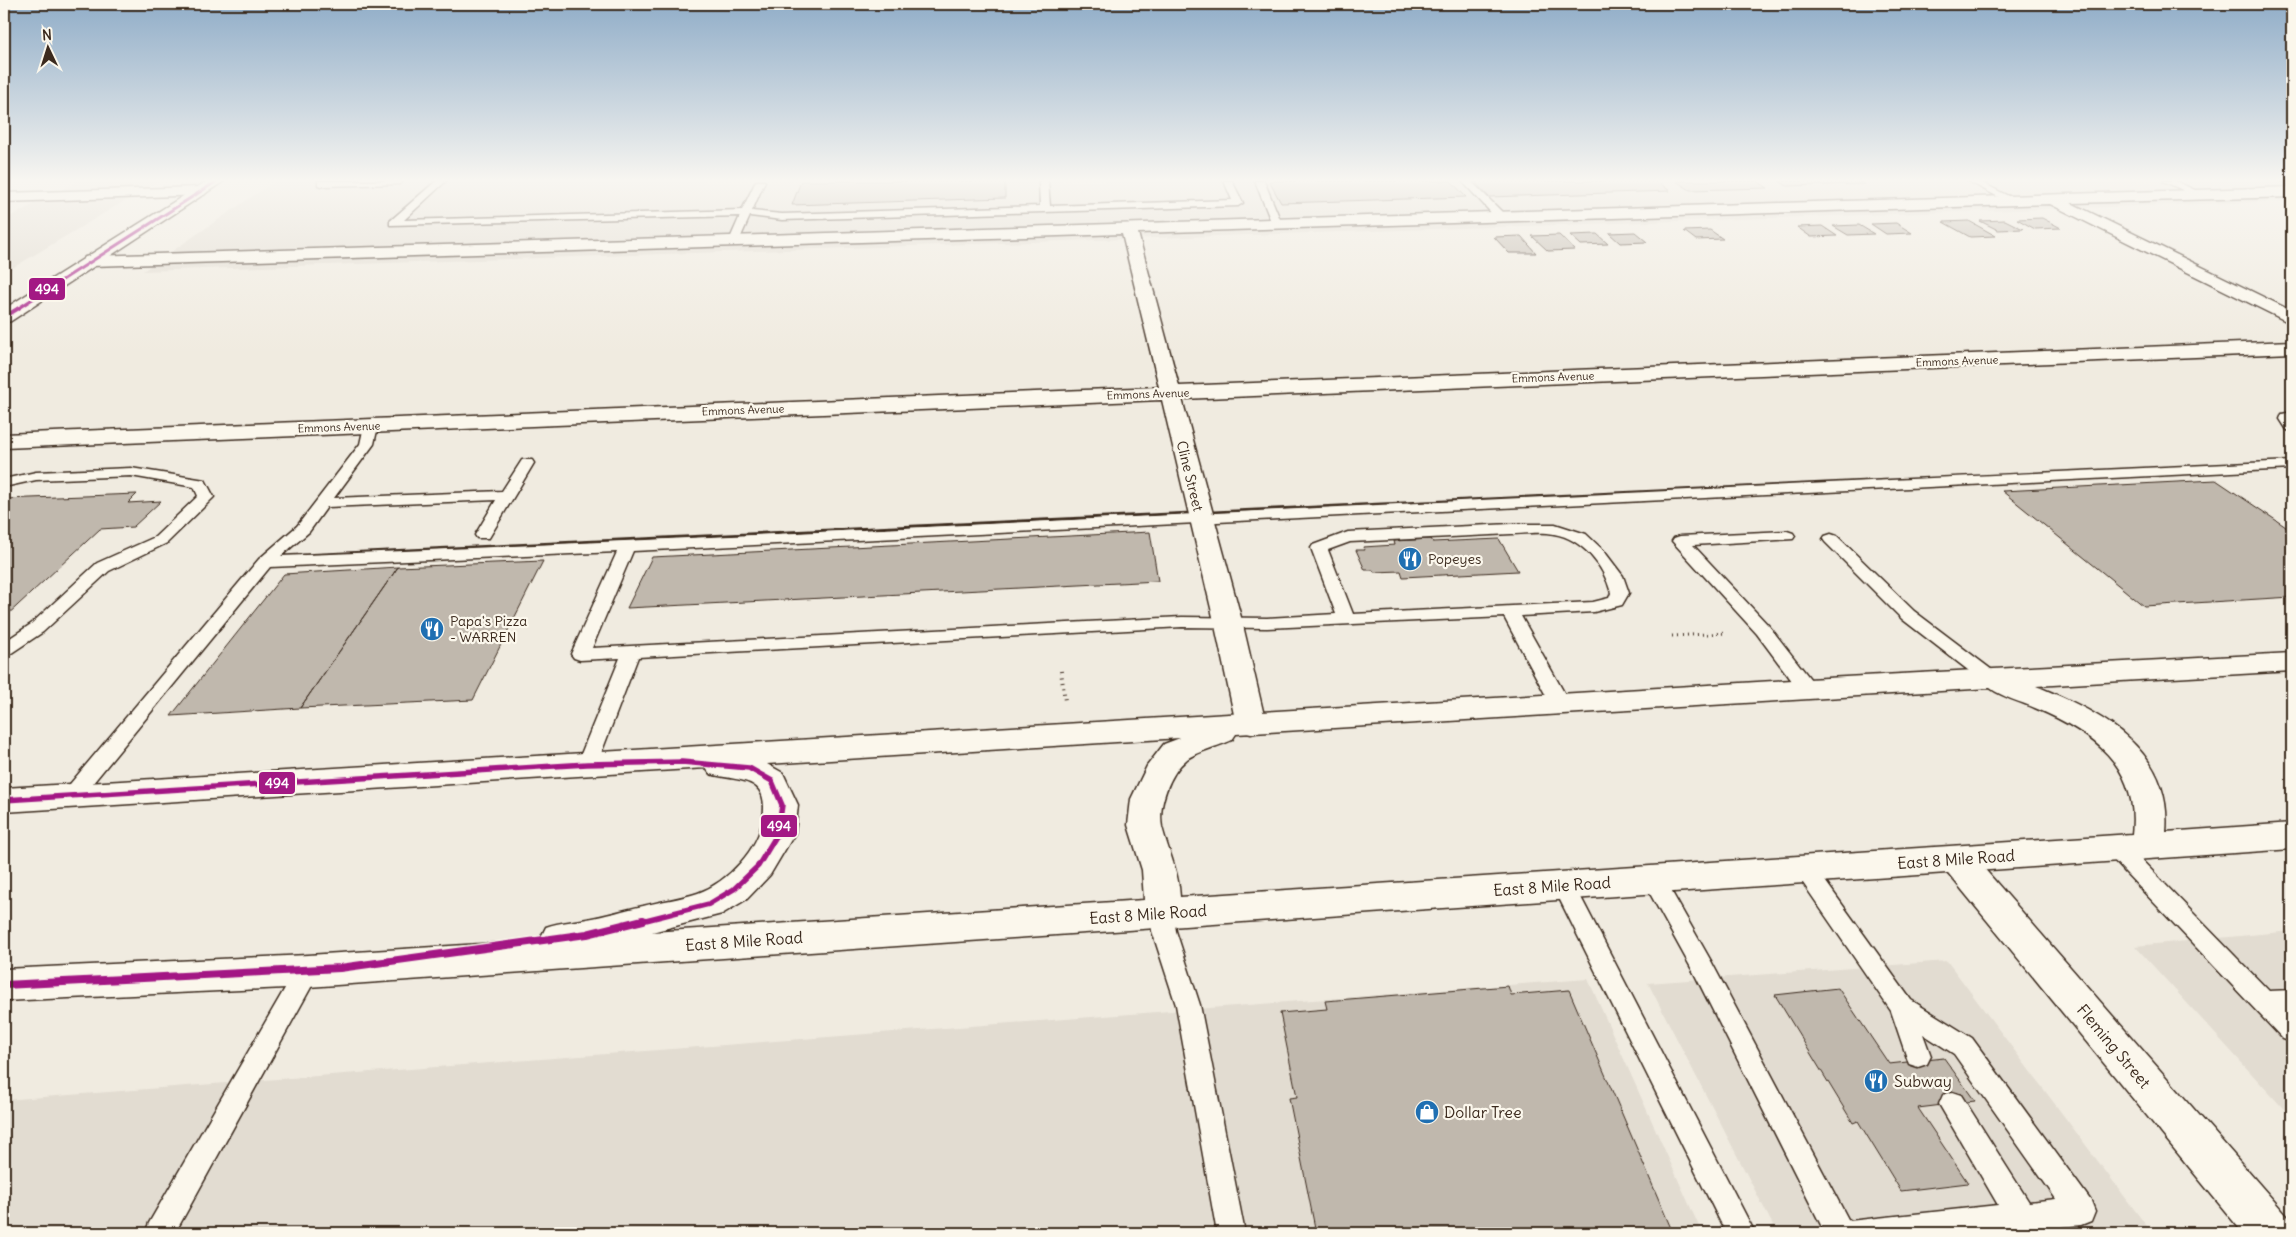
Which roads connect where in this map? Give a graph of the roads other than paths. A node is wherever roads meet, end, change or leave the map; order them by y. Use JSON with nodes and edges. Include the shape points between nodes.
{"nodes":[{"id":1,"x":127,"y":239,"type":"edge"},
{"id":2,"x":735,"y":239,"type":"edge"},
{"id":3,"x":835,"y":239,"type":"edge"},
{"id":4,"x":1136,"y":239,"type":"edge"},
{"id":5,"x":2131,"y":239,"type":"edge"},
{"id":6,"x":734,"y":242,"type":"junction"},
{"id":7,"x":91,"y":262,"type":"junction"},
{"id":8,"x":12,"y":308,"type":"edge"},
{"id":9,"x":4,"y":317,"type":"edge"},
{"id":10,"x":2292,"y":318,"type":"edge"},
{"id":11,"x":2292,"y":347,"type":"edge"},
{"id":12,"x":1169,"y":393,"type":"junction"},
{"id":13,"x":2292,"y":416,"type":"edge"},
{"id":14,"x":371,"y":426,"type":"junction"},
{"id":15,"x":2292,"y":428,"type":"edge"},
{"id":16,"x":4,"y":441,"type":"edge"},
{"id":17,"x":527,"y":463,"type":"dead end"},
{"id":18,"x":2292,"y":465,"type":"edge"},
{"id":19,"x":4,"y":483,"type":"edge"},
{"id":20,"x":507,"y":495,"type":"junction"},
{"id":21,"x":322,"y":503,"type":"junction"},
{"id":22,"x":1201,"y":519,"type":"junction"},
{"id":23,"x":483,"y":535,"type":"dead end"},
{"id":24,"x":1787,"y":536,"type":"dead end"},
{"id":25,"x":1831,"y":539,"type":"dead end"},
{"id":26,"x":627,"y":547,"type":"junction"},
{"id":27,"x":265,"y":562,"type":"junction"},
{"id":28,"x":1510,"y":611,"type":"junction"},
{"id":29,"x":1346,"y":619,"type":"junction"},
{"id":30,"x":1228,"y":621,"type":"junction"},
{"id":31,"x":4,"y":650,"type":"edge"},
{"id":32,"x":632,"y":652,"type":"junction"},
{"id":33,"x":2292,"y":662,"type":"edge"},
{"id":34,"x":1993,"y":680,"type":"junction"},
{"id":35,"x":1808,"y":689,"type":"junction"},
{"id":36,"x":1561,"y":704,"type":"junction"},
{"id":37,"x":1251,"y":724,"type":"junction"},
{"id":38,"x":588,"y":764,"type":"junction"},
{"id":39,"x":72,"y":795,"type":"junction"},
{"id":40,"x":4,"y":800,"type":"edge"},
{"id":41,"x":2292,"y":836,"type":"edge"},
{"id":42,"x":2132,"y":847,"type":"junction"},
{"id":43,"x":1956,"y":859,"type":"junction"},
{"id":44,"x":1805,"y":870,"type":"junction"},
{"id":45,"x":1653,"y":879,"type":"junction"},
{"id":46,"x":1564,"y":886,"type":"junction"},
{"id":47,"x":1162,"y":913,"type":"junction"},
{"id":48,"x":324,"y":969,"type":"junction"},
{"id":49,"x":4,"y":985,"type":"edge"},
{"id":50,"x":2292,"y":1000,"type":"edge"},
{"id":51,"x":2264,"y":1002,"type":"junction"},
{"id":52,"x":1902,"y":1006,"type":"junction"},
{"id":53,"x":2292,"y":1031,"type":"edge"},
{"id":54,"x":1918,"y":1056,"type":"dead end"},
{"id":55,"x":1952,"y":1104,"type":"dead end"},
{"id":56,"x":2022,"y":1217,"type":"junction"},
{"id":57,"x":159,"y":1233,"type":"edge"},
{"id":58,"x":1231,"y":1233,"type":"edge"},
{"id":59,"x":1741,"y":1233,"type":"edge"},
{"id":60,"x":1840,"y":1233,"type":"edge"},
{"id":61,"x":1854,"y":1233,"type":"edge"},
{"id":62,"x":2272,"y":1233,"type":"edge"}],
"edges":[{"from":1,"to":7,"type":"main road"},
{"from":2,"to":6,"type":"lane"},
{"from":3,"to":6,"type":"main road"},
{"from":4,"to":12,"type":"main road","name":"Cline Street"},
{"from":5,"to":10,"type":"main road"},
{"from":6,"to":7,"type":"main road"},
{"from":7,"to":8,"type":"main road"},
{"from":8,"to":9,"type":"main road"},
{"from":11,"to":12,"type":"main road","name":"Emmons Avenue"},
{"from":12,"to":14,"type":"main road","name":"Emmons Avenue"},
{"from":12,"to":22,"type":"main road","name":"Cline Street"},
{"from":13,"to":15,"type":"lane","via":[[2287,417]]},
{"from":14,"to":16,"type":"main road","name":"Emmons Avenue"},
{"from":14,"to":21,"type":"lane","via":[[367,444]]},
{"from":17,"to":20,"type":"lane"},
{"from":18,"to":22,"type":"lane"},
{"from":19,"to":31,"type":"lane","via":[[36,476],[131,472],[200,483],[206,497],[161,540],[103,567],[37,628]]},
{"from":20,"to":21,"type":"lane"},
{"from":20,"to":23,"type":"lane"},
{"from":21,"to":27,"type":"lane","via":[[303,529]]},
{"from":22,"to":26,"type":"lane"},
{"from":22,"to":30,"type":"main road","name":"Cline Street"},
{"from":24,"to":35,"type":"lane","via":[[1680,541],[1762,630]]},
{"from":25,"to":34,"type":"lane","via":[[1908,614]]},
{"from":26,"to":27,"type":"lane"},
{"from":26,"to":32,"type":"lane","via":[[580,654]]},
{"from":27,"to":39,"type":"lane"},
{"from":28,"to":29,"type":"lane"},
{"from":28,"to":29,"type":"lane","via":[[1594,607],[1616,601],[1620,593],[1615,576],[1598,554],[1580,537],[1555,529],[1348,537],[1319,548]]},
{"from":28,"to":36,"type":"lane"},
{"from":29,"to":30,"type":"lane","via":[[1266,623]]},
{"from":30,"to":32,"type":"lane"},
{"from":30,"to":37,"type":"main road","name":"Cline Street"},
{"from":32,"to":38,"type":"lane"},
{"from":33,"to":34,"type":"main road"},
{"from":34,"to":35,"type":"main road"},
{"from":34,"to":42,"type":"main road","via":[[2077,714],[2108,736],[2131,760],[2143,781],[2150,811]]},
{"from":35,"to":36,"type":"main road"},
{"from":36,"to":37,"type":"main road"},
{"from":37,"to":38,"type":"main road"},
{"from":37,"to":47,"type":"main road","via":[[1202,739],[1175,752],[1158,774],[1147,799],[1145,824],[1159,870]]},
{"from":38,"to":39,"type":"main road"},
{"from":38,"to":48,"type":"main road","via":[[682,762],[749,768],[772,781],[782,805],[778,833],[758,866],[734,889],[709,904],[587,934]]},
{"from":39,"to":40,"type":"main road"},
{"from":41,"to":42,"type":"main road","name":"East 8 Mile Road"},
{"from":42,"to":43,"type":"main road","name":"East 8 Mile Road"},
{"from":42,"to":51,"type":"lane"},
{"from":43,"to":44,"type":"main road","name":"East 8 Mile Road"},
{"from":43,"to":62,"type":"main road","name":"Fleming Street"},
{"from":44,"to":45,"type":"main road","name":"East 8 Mile Road"},
{"from":44,"to":52,"type":"lane"},
{"from":45,"to":46,"type":"main road","name":"East 8 Mile Road"},
{"from":45,"to":60,"type":"lane","via":[[1703,968]]},
{"from":46,"to":47,"type":"main road","name":"East 8 Mile Road"},
{"from":46,"to":59,"type":"lane"},
{"from":47,"to":48,"type":"main road","name":"East 8 Mile Road"},
{"from":47,"to":58,"type":"lane","via":[[1164,931],[1188,1006]]},
{"from":48,"to":49,"type":"main road","name":"East 8 Mile Road"},
{"from":48,"to":57,"type":"lane"},
{"from":50,"to":51,"type":"lane"},
{"from":51,"to":53,"type":"lane"},
{"from":52,"to":54,"type":"lane"},
{"from":52,"to":56,"type":"lane","via":[[1963,1046],[2081,1211]]},
{"from":55,"to":56,"type":"lane"},
{"from":56,"to":61,"type":"lane"}]}
